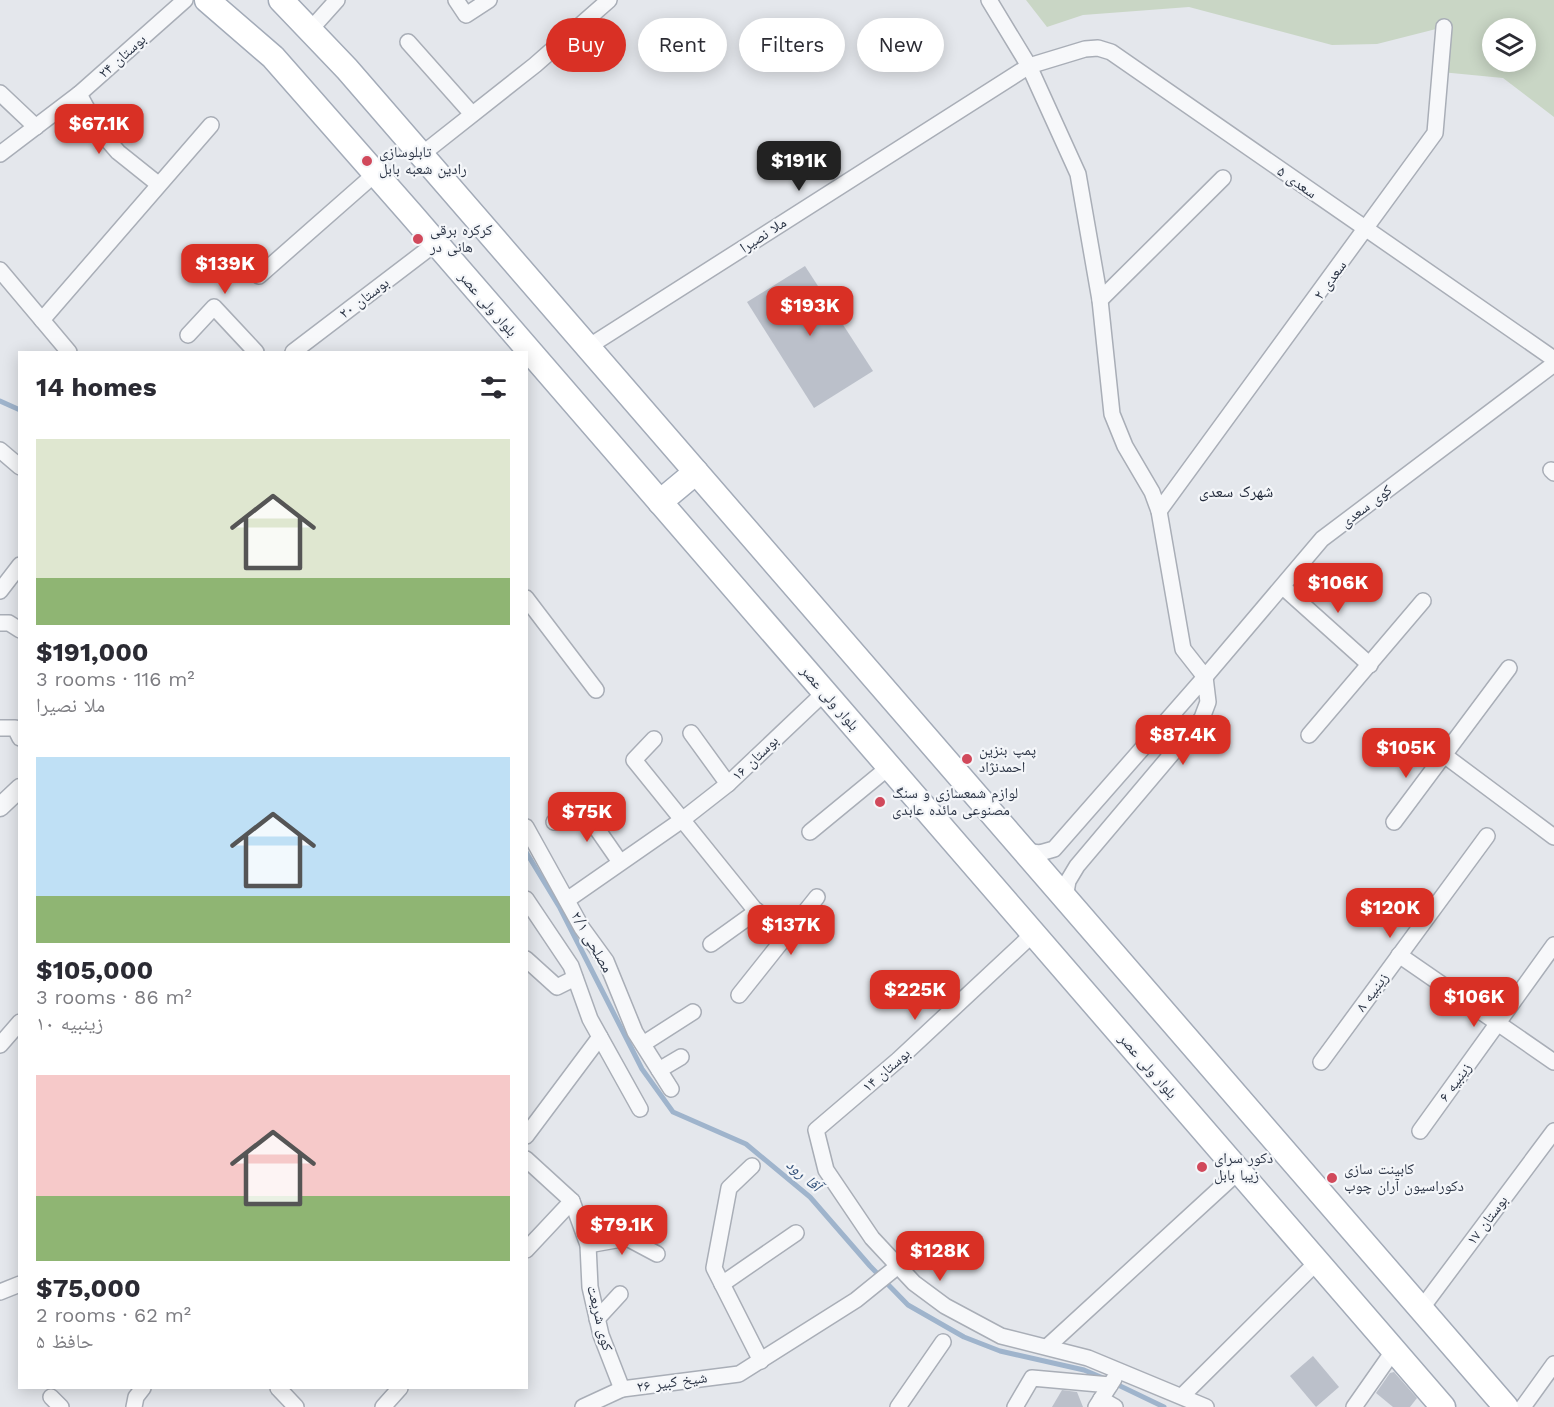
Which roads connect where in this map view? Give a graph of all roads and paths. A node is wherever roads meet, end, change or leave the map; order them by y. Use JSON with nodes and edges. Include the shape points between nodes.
{"nodes":[{"id":1,"x":184,"y":0,"type":"edge"},
{"id":2,"x":207,"y":0,"type":"edge"},
{"id":3,"x":281,"y":0,"type":"edge"},
{"id":4,"x":337,"y":0,"type":"edge"},
{"id":5,"x":456,"y":0,"type":"edge"},
{"id":6,"x":489,"y":0,"type":"edge"},
{"id":7,"x":989,"y":0,"type":"edge"},
{"id":8,"x":601,"y":2,"type":"edge"},
{"id":9,"x":1444,"y":27,"type":"dead end"},
{"id":10,"x":311,"y":29,"type":"junction"},
{"id":11,"x":408,"y":42,"type":"dead end"},
{"id":12,"x":1029,"y":66,"type":"junction"},
{"id":13,"x":0,"y":93,"type":"edge"},
{"id":14,"x":79,"y":94,"type":"junction"},
{"id":15,"x":472,"y":114,"type":"junction"},
{"id":16,"x":211,"y":125,"type":"dead end"},
{"id":17,"x":36,"y":127,"type":"junction"},
{"id":18,"x":0,"y":154,"type":"edge"},
{"id":19,"x":421,"y":155,"type":"junction"},
{"id":20,"x":375,"y":174,"type":"junction"},
{"id":21,"x":1223,"y":178,"type":"dead end"},
{"id":22,"x":158,"y":184,"type":"junction"},
{"id":23,"x":1366,"y":229,"type":"junction"},
{"id":24,"x":436,"y":243,"type":"junction"},
{"id":25,"x":0,"y":270,"type":"edge"},
{"id":26,"x":259,"y":276,"type":"dead end"},
{"id":27,"x":1100,"y":300,"type":"junction"},
{"id":28,"x":42,"y":320,"type":"junction"},
{"id":29,"x":188,"y":335,"type":"dead end"},
{"id":30,"x":588,"y":347,"type":"junction"},
{"id":31,"x":68,"y":351,"type":"edge"},
{"id":32,"x":255,"y":351,"type":"edge"},
{"id":33,"x":294,"y":351,"type":"edge"},
{"id":34,"x":520,"y":351,"type":"edge"},
{"id":35,"x":1554,"y":359,"type":"edge"},
{"id":36,"x":1554,"y":364,"type":"edge"},
{"id":37,"x":532,"y":366,"type":"edge"},
{"id":38,"x":0,"y":450,"type":"edge"},
{"id":39,"x":18,"y":465,"type":"edge"},
{"id":40,"x":696,"y":472,"type":"junction"},
{"id":41,"x":660,"y":502,"type":"junction"},
{"id":42,"x":1159,"y":511,"type":"junction"},
{"id":43,"x":18,"y":568,"type":"edge"},
{"id":44,"x":1283,"y":587,"type":"junction"},
{"id":45,"x":0,"y":591,"type":"edge"},
{"id":46,"x":528,"y":601,"type":"edge"},
{"id":47,"x":1423,"y":602,"type":"dead end"},
{"id":48,"x":0,"y":623,"type":"edge"},
{"id":49,"x":18,"y":629,"type":"edge"},
{"id":50,"x":1370,"y":665,"type":"junction"},
{"id":51,"x":1509,"y":668,"type":"dead end"},
{"id":52,"x":1205,"y":677,"type":"junction"},
{"id":53,"x":596,"y":690,"type":"dead end"},
{"id":54,"x":825,"y":692,"type":"junction"},
{"id":55,"x":0,"y":728,"type":"edge"},
{"id":56,"x":691,"y":733,"type":"dead end"},
{"id":57,"x":18,"y":734,"type":"edge"},
{"id":58,"x":1309,"y":735,"type":"dead end"},
{"id":59,"x":654,"y":739,"type":"dead end"},
{"id":60,"x":1444,"y":755,"type":"junction"},
{"id":61,"x":889,"y":767,"type":"junction"},
{"id":62,"x":728,"y":784,"type":"junction"},
{"id":63,"x":18,"y":790,"type":"edge"},
{"id":64,"x":0,"y":807,"type":"edge"},
{"id":65,"x":681,"y":820,"type":"junction"},
{"id":66,"x":554,"y":822,"type":"dead end"},
{"id":67,"x":1394,"y":822,"type":"dead end"},
{"id":68,"x":1551,"y":830,"type":"edge"},
{"id":69,"x":528,"y":831,"type":"edge"},
{"id":70,"x":810,"y":832,"type":"dead end"},
{"id":71,"x":1487,"y":836,"type":"dead end"},
{"id":72,"x":1024,"y":850,"type":"junction"},
{"id":73,"x":621,"y":862,"type":"junction"},
{"id":74,"x":817,"y":897,"type":"dead end"},
{"id":75,"x":1065,"y":898,"type":"junction"},
{"id":76,"x":567,"y":900,"type":"junction"},
{"id":77,"x":528,"y":902,"type":"edge"},
{"id":78,"x":757,"y":911,"type":"junction"},
{"id":79,"x":1033,"y":934,"type":"junction"},
{"id":80,"x":781,"y":942,"type":"junction"},
{"id":81,"x":711,"y":944,"type":"dead end"},
{"id":82,"x":1554,"y":945,"type":"edge"},
{"id":83,"x":1399,"y":955,"type":"junction"},
{"id":84,"x":528,"y":961,"type":"edge"},
{"id":85,"x":575,"y":978,"type":"junction"},
{"id":86,"x":739,"y":995,"type":"dead end"},
{"id":87,"x":693,"y":1012,"type":"dead end"},
{"id":88,"x":1498,"y":1023,"type":"junction"},
{"id":89,"x":18,"y":1024,"type":"edge"},
{"id":90,"x":600,"y":1037,"type":"junction"},
{"id":91,"x":643,"y":1044,"type":"junction"},
{"id":92,"x":0,"y":1045,"type":"edge"},
{"id":93,"x":681,"y":1058,"type":"dead end"},
{"id":94,"x":1321,"y":1062,"type":"dead end"},
{"id":95,"x":1554,"y":1062,"type":"edge"},
{"id":96,"x":659,"y":1070,"type":"junction"},
{"id":97,"x":671,"y":1089,"type":"dead end"},
{"id":98,"x":640,"y":1109,"type":"dead end"},
{"id":99,"x":1420,"y":1131,"type":"dead end"},
{"id":100,"x":1554,"y":1131,"type":"edge"},
{"id":101,"x":528,"y":1133,"type":"edge"},
{"id":102,"x":528,"y":1161,"type":"edge"},
{"id":103,"x":752,"y":1166,"type":"dead end"},
{"id":104,"x":1239,"y":1171,"type":"junction"},
{"id":105,"x":572,"y":1201,"type":"junction"},
{"id":106,"x":796,"y":1233,"type":"dead end"},
{"id":107,"x":588,"y":1245,"type":"junction"},
{"id":108,"x":528,"y":1248,"type":"edge"},
{"id":109,"x":657,"y":1254,"type":"dead end"},
{"id":110,"x":1317,"y":1262,"type":"junction"},
{"id":111,"x":898,"y":1266,"type":"junction"},
{"id":112,"x":722,"y":1284,"type":"junction"},
{"id":113,"x":18,"y":1285,"type":"edge"},
{"id":114,"x":0,"y":1292,"type":"edge"},
{"id":115,"x":620,"y":1294,"type":"dead end"},
{"id":116,"x":1421,"y":1309,"type":"junction"},
{"id":117,"x":597,"y":1319,"type":"junction"},
{"id":118,"x":943,"y":1342,"type":"dead end"},
{"id":119,"x":1047,"y":1347,"type":"junction"},
{"id":120,"x":1394,"y":1350,"type":"junction"},
{"id":121,"x":761,"y":1361,"type":"junction"},
{"id":122,"x":1554,"y":1364,"type":"edge"},
{"id":123,"x":1119,"y":1370,"type":"junction"},
{"id":124,"x":1110,"y":1385,"type":"junction"},
{"id":125,"x":142,"y":1389,"type":"edge"},
{"id":126,"x":279,"y":1389,"type":"edge"},
{"id":127,"x":399,"y":1389,"type":"edge"},
{"id":128,"x":622,"y":1389,"type":"junction"},
{"id":129,"x":1183,"y":1395,"type":"junction"},
{"id":130,"x":1099,"y":1403,"type":"edge"},
{"id":131,"x":134,"y":1407,"type":"edge"},
{"id":132,"x":296,"y":1407,"type":"edge"},
{"id":133,"x":383,"y":1407,"type":"edge"},
{"id":134,"x":583,"y":1407,"type":"edge"},
{"id":135,"x":898,"y":1407,"type":"edge"},
{"id":136,"x":1015,"y":1407,"type":"edge"},
{"id":137,"x":1115,"y":1407,"type":"edge"},
{"id":138,"x":1206,"y":1407,"type":"edge"},
{"id":139,"x":1354,"y":1407,"type":"edge"},
{"id":140,"x":1443,"y":1407,"type":"edge"},
{"id":141,"x":1506,"y":1407,"type":"edge"},
{"id":142,"x":1523,"y":1407,"type":"edge"}],
"edges":[{"from":1,"to":14,"type":"street","name":"بوستان ۲۴"},
{"from":2,"to":20,"type":"main road","name":"بلوار ولی عصر","via":[[273,57]]},
{"from":3,"to":10,"type":"main road"},
{"from":4,"to":10,"type":"street"},
{"from":5,"to":6,"type":"street","via":[[466,15]]},
{"from":7,"to":12,"type":"street"},
{"from":8,"to":15,"type":"street","via":[[536,65]]},
{"from":9,"to":23,"type":"street","name":"سعدی ۲","via":[[1435,133]]},
{"from":10,"to":19,"type":"main road"},
{"from":11,"to":15,"type":"street"},
{"from":12,"to":23,"type":"street","name":"سعدی ۵","via":[[1085,50],[1111,52]]},
{"from":12,"to":27,"type":"street","via":[[1078,174]]},
{"from":12,"to":30,"type":"street","name":"ملا نصیرا"},
{"from":13,"to":17,"type":"street"},
{"from":14,"to":17,"type":"street","name":"بوستان ۲۴"},
{"from":14,"to":22,"type":"street","via":[[98,129],[118,152]]},
{"from":15,"to":19,"type":"street"},
{"from":16,"to":22,"type":"street"},
{"from":17,"to":18,"type":"street","name":"بوستان ۲۴"},
{"from":19,"to":30,"type":"main road"},
{"from":20,"to":24,"type":"main road","name":"بلوار ولی عصر"},
{"from":20,"to":26,"type":"street"},
{"from":21,"to":27,"type":"street"},
{"from":22,"to":28,"type":"street"},
{"from":23,"to":35,"type":"street","name":"سعدی ۵"},
{"from":23,"to":42,"type":"street","name":"سعدی ۲"},
{"from":24,"to":33,"type":"street","name":"بوستان ۲۰"},
{"from":24,"to":34,"type":"main road","name":"بلوار ولی عصر"},
{"from":25,"to":28,"type":"street"},
{"from":27,"to":42,"type":"street","via":[[1112,414]]},
{"from":28,"to":31,"type":"street"},
{"from":29,"to":32,"type":"street","via":[[214,307]]},
{"from":30,"to":40,"type":"main road"},
{"from":36,"to":44,"type":"street","name":"کوی سعدی","via":[[1322,539]]},
{"from":37,"to":41,"type":"main road","name":"بلوار ولی عصر"},
{"from":38,"to":39,"type":"street"},
{"from":40,"to":41,"type":"main road"},
{"from":40,"to":72,"type":"main road"},
{"from":41,"to":54,"type":"main road","name":"بلوار ولی عصر"},
{"from":42,"to":52,"type":"street","via":[[1183,649]]},
{"from":43,"to":45,"type":"street"},
{"from":44,"to":50,"type":"street"},
{"from":44,"to":52,"type":"street","name":"کوی سعدی"},
{"from":46,"to":53,"type":"street"},
{"from":47,"to":50,"type":"street"},
{"from":48,"to":49,"type":"street"},
{"from":50,"to":58,"type":"street"},
{"from":51,"to":60,"type":"street"},
{"from":52,"to":72,"type":"street","name":"کوی سعدی","via":[[1054,849],[1040,853]]},
{"from":52,"to":75,"type":"street","via":[[1208,702],[1202,718],[1077,866],[1068,881]]},
{"from":54,"to":61,"type":"main road","name":"بلوار ولی عصر"},
{"from":54,"to":62,"type":"street","name":"بوستان ۱۶"},
{"from":55,"to":57,"type":"street","via":[[15,728]]},
{"from":56,"to":62,"type":"street"},
{"from":59,"to":65,"type":"street","via":[[634,760]]},
{"from":60,"to":67,"type":"street"},
{"from":60,"to":68,"type":"street"},
{"from":61,"to":70,"type":"street"},
{"from":61,"to":79,"type":"main road","name":"بلوار ولی عصر"},
{"from":62,"to":65,"type":"street","name":"بوستان ۱۶"},
{"from":63,"to":64,"type":"street"},
{"from":65,"to":73,"type":"street","name":"بوستان ۱۶"},
{"from":65,"to":78,"type":"street"},
{"from":66,"to":73,"type":"street","via":[[579,803]]},
{"from":69,"to":76,"type":"street","name":"مصلحی ۲/۱"},
{"from":71,"to":83,"type":"street","name":"زینبیه ۸"},
{"from":72,"to":75,"type":"main road"},
{"from":73,"to":76,"type":"street","name":"بوستان ۱۶"},
{"from":74,"to":80,"type":"street"},
{"from":75,"to":116,"type":"main road"},
{"from":76,"to":91,"type":"street","name":"مصلحی ۲/۱","via":[[606,962]]},
{"from":77,"to":85,"type":"street"},
{"from":78,"to":80,"type":"street"},
{"from":78,"to":81,"type":"street"},
{"from":79,"to":104,"type":"main road","name":"بلوار ولی عصر"},
{"from":79,"to":111,"type":"street","name":"بوستان ۱۴","via":[[898,1060],[816,1130],[826,1170],[872,1238]]},
{"from":80,"to":86,"type":"street"},
{"from":82,"to":88,"type":"street","name":"زینبیه ۶"},
{"from":83,"to":88,"type":"street"},
{"from":83,"to":94,"type":"street","name":"زینبیه ۸"},
{"from":84,"to":85,"type":"street","via":[[557,987]]},
{"from":85,"to":90,"type":"street"},
{"from":87,"to":91,"type":"street"},
{"from":88,"to":95,"type":"street"},
{"from":88,"to":99,"type":"street","name":"زینبیه ۶"},
{"from":89,"to":92,"type":"street"},
{"from":90,"to":98,"type":"street"},
{"from":90,"to":101,"type":"street"},
{"from":91,"to":96,"type":"street","name":"مصلحی ۲/۱"},
{"from":93,"to":96,"type":"street"},
{"from":96,"to":97,"type":"street","name":"مصلحی ۲/۱"},
{"from":100,"to":116,"type":"street","name":"بوستان ۱۷"},
{"from":102,"to":105,"type":"street","name":"کوی شریعت"},
{"from":103,"to":112,"type":"street","via":[[729,1188],[714,1268]]},
{"from":104,"to":110,"type":"main road","name":"بلوار ولی عصر"},
{"from":104,"to":119,"type":"street"},
{"from":105,"to":107,"type":"street","name":"کوی شریعت"},
{"from":105,"to":108,"type":"street"},
{"from":106,"to":112,"type":"street"},
{"from":107,"to":109,"type":"street","via":[[627,1238]]},
{"from":107,"to":117,"type":"street","name":"کوی شریعت","via":[[590,1287]]},
{"from":110,"to":120,"type":"main road","name":"بلوار ولی عصر"},
{"from":110,"to":129,"type":"street"},
{"from":111,"to":119,"type":"street","via":[[945,1306],[1001,1336]]},
{"from":111,"to":121,"type":"street","name":"شیخ کبیر ۲۶","via":[[856,1300]]},
{"from":112,"to":121,"type":"street"},
{"from":113,"to":114,"type":"street"},
{"from":115,"to":117,"type":"street"},
{"from":116,"to":141,"type":"main road"},
{"from":117,"to":128,"type":"street","name":"کوی شریعت"},
{"from":118,"to":135,"type":"street"},
{"from":119,"to":123,"type":"street"},
{"from":120,"to":139,"type":"street"},
{"from":120,"to":140,"type":"main road","name":"بلوار ولی عصر"},
{"from":121,"to":128,"type":"street","name":"شیخ کبیر ۲۶","via":[[739,1374]]},
{"from":122,"to":142,"type":"street"},
{"from":123,"to":124,"type":"street"},
{"from":123,"to":129,"type":"street"},
{"from":124,"to":130,"type":"street"},
{"from":124,"to":136,"type":"street","via":[[1032,1378]]},
{"from":125,"to":131,"type":"street"},
{"from":126,"to":132,"type":"street"},
{"from":127,"to":133,"type":"street"},
{"from":128,"to":134,"type":"street","name":"شیخ کبیر ۲۶"},
{"from":129,"to":138,"type":"street"},
{"from":130,"to":137,"type":"street"}]}
